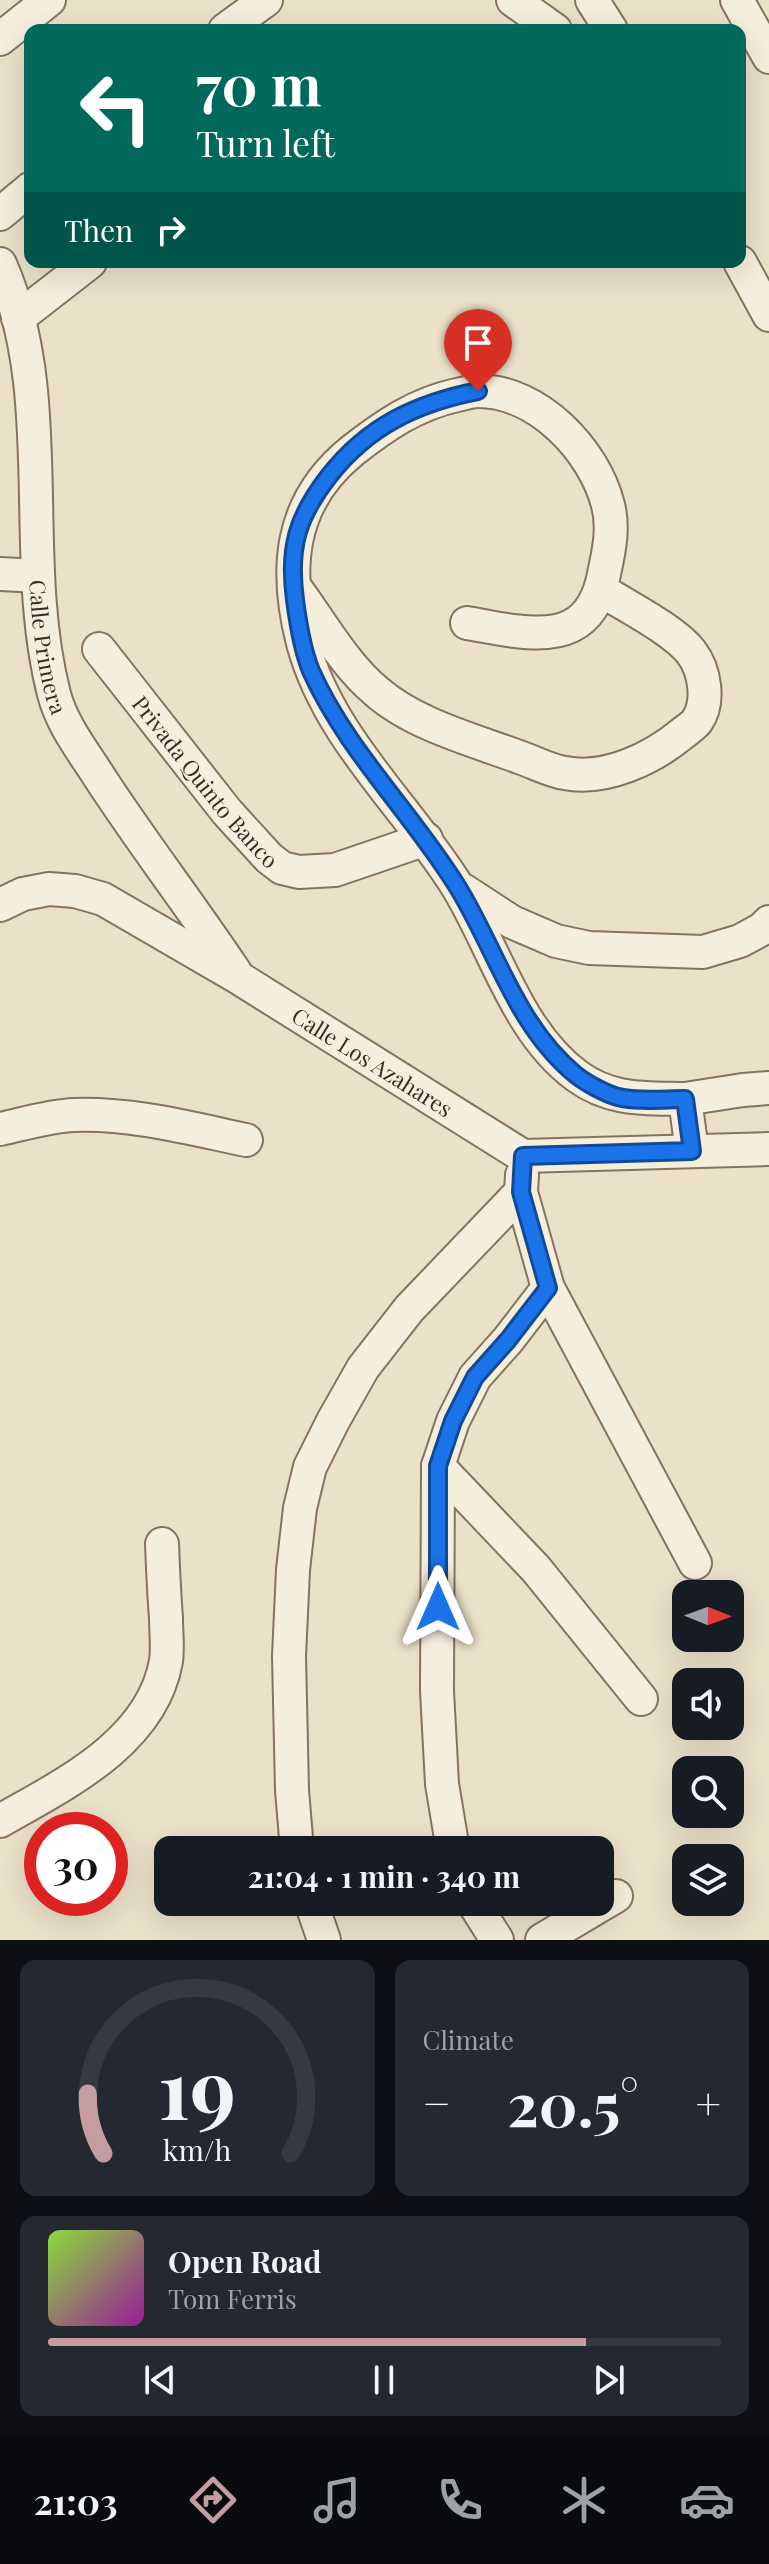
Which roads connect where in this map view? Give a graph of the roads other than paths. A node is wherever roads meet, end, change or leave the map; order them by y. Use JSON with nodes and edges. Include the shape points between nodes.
{"nodes":[{"id":1,"x":49,"y":0,"type":"edge"},
{"id":2,"x":266,"y":0,"type":"edge"},
{"id":3,"x":513,"y":0,"type":"edge"},
{"id":4,"x":592,"y":0,"type":"edge"},
{"id":5,"x":737,"y":0,"type":"edge"},
{"id":6,"x":233,"y":24,"type":"edge"},
{"id":7,"x":547,"y":24,"type":"edge"},
{"id":8,"x":607,"y":24,"type":"edge"},
{"id":9,"x":0,"y":39,"type":"edge"},
{"id":10,"x":769,"y":57,"type":"edge"},
{"id":11,"x":24,"y":194,"type":"edge"},
{"id":12,"x":0,"y":214,"type":"edge"},
{"id":13,"x":0,"y":264,"type":"edge"},
{"id":14,"x":82,"y":268,"type":"edge"},
{"id":15,"x":743,"y":268,"type":"edge"},
{"id":16,"x":769,"y":315,"type":"edge"},
{"id":17,"x":18,"y":318,"type":"junction"},
{"id":18,"x":0,"y":574,"type":"edge"},
{"id":19,"x":38,"y":576,"type":"junction"},
{"id":20,"x":293,"y":585,"type":"junction"},
{"id":21,"x":601,"y":590,"type":"junction"},
{"id":22,"x":467,"y":623,"type":"dead end"},
{"id":23,"x":99,"y":649,"type":"dead end"},
{"id":24,"x":426,"y":839,"type":"junction"},
{"id":25,"x":457,"y":886,"type":"junction"},
{"id":26,"x":0,"y":905,"type":"edge"},
{"id":27,"x":769,"y":922,"type":"edge"},
{"id":28,"x":239,"y":978,"type":"junction"},
{"id":29,"x":769,"y":1088,"type":"edge"},
{"id":30,"x":685,"y":1099,"type":"junction"},
{"id":31,"x":0,"y":1129,"type":"edge"},
{"id":32,"x":246,"y":1140,"type":"dead end"},
{"id":33,"x":769,"y":1149,"type":"edge"},
{"id":34,"x":692,"y":1151,"type":"junction"},
{"id":35,"x":523,"y":1156,"type":"junction"},
{"id":36,"x":521,"y":1192,"type":"junction"},
{"id":37,"x":548,"y":1288,"type":"junction"},
{"id":38,"x":438,"y":1466,"type":"junction"},
{"id":39,"x":162,"y":1544,"type":"dead end"},
{"id":40,"x":695,"y":1563,"type":"dead end"},
{"id":41,"x":641,"y":1699,"type":"dead end"},
{"id":42,"x":0,"y":1821,"type":"edge"},
{"id":43,"x":296,"y":1836,"type":"edge"},
{"id":44,"x":451,"y":1836,"type":"edge"},
{"id":45,"x":616,"y":1896,"type":"dead end"},
{"id":46,"x":316,"y":1916,"type":"edge"},
{"id":47,"x":482,"y":1916,"type":"edge"},
{"id":48,"x":324,"y":1940,"type":"edge"},
{"id":49,"x":497,"y":1940,"type":"edge"},
{"id":50,"x":542,"y":1940,"type":"edge"}],
"edges":[{"from":1,"to":9,"type":"street"},
{"from":2,"to":6,"type":"street"},
{"from":3,"to":7,"type":"street"},
{"from":4,"to":8,"type":"street"},
{"from":5,"to":10,"type":"street"},
{"from":11,"to":12,"type":"street"},
{"from":13,"to":17,"type":"street","name":"Calle Primera"},
{"from":14,"to":17,"type":"street"},
{"from":15,"to":16,"type":"street"},
{"from":17,"to":19,"type":"street","name":"Calle Primera","via":[[34,431]]},
{"from":18,"to":19,"type":"street"},
{"from":19,"to":28,"type":"street","name":"Calle Primera","via":[[47,657],[67,727]]},
{"from":20,"to":21,"type":"street","via":[[295,539],[309,502],[341,460],[400,415],[478,391],[534,407],[566,434],[594,469],[608,505],[612,536]]},
{"from":20,"to":21,"type":"street","via":[[352,666],[402,709],[456,734],[579,774],[622,768],[666,747],[698,721],[706,692],[692,652]]},
{"from":20,"to":24,"type":"street","via":[[310,669],[343,729]]},
{"from":21,"to":22,"type":"street","via":[[589,612],[567,628],[522,632]]},
{"from":23,"to":24,"type":"street","name":"Privada Quinto Banco","via":[[227,812],[282,868],[335,870]]},
{"from":24,"to":25,"type":"street"},
{"from":25,"to":27,"type":"street","via":[[512,922],[589,948],[703,952],[740,941]]},
{"from":25,"to":30,"type":"street","via":[[507,986],[551,1052],[578,1077],[618,1097]]},
{"from":26,"to":28,"type":"street","name":"Calle Los Azahares","via":[[49,889],[103,899]]},
{"from":28,"to":35,"type":"street","name":"Calle Los Azahares"},
{"from":29,"to":30,"type":"street"},
{"from":30,"to":34,"type":"street"},
{"from":31,"to":32,"type":"street","via":[[70,1115],[106,1115]]},
{"from":33,"to":34,"type":"street"},
{"from":34,"to":35,"type":"street"},
{"from":35,"to":36,"type":"street"},
{"from":36,"to":37,"type":"street"},
{"from":36,"to":43,"type":"street","via":[[409,1309],[372,1356],[310,1467],[296,1539],[289,1656]]},
{"from":37,"to":38,"type":"street","via":[[475,1377]]},
{"from":37,"to":40,"type":"street"},
{"from":38,"to":41,"type":"street","via":[[536,1569]]},
{"from":38,"to":44,"type":"street","via":[[437,1691]]},
{"from":39,"to":42,"type":"street","via":[[167,1659],[142,1719],[106,1755]]},
{"from":45,"to":50,"type":"street"},
{"from":46,"to":48,"type":"street"},
{"from":47,"to":49,"type":"street"}]}
